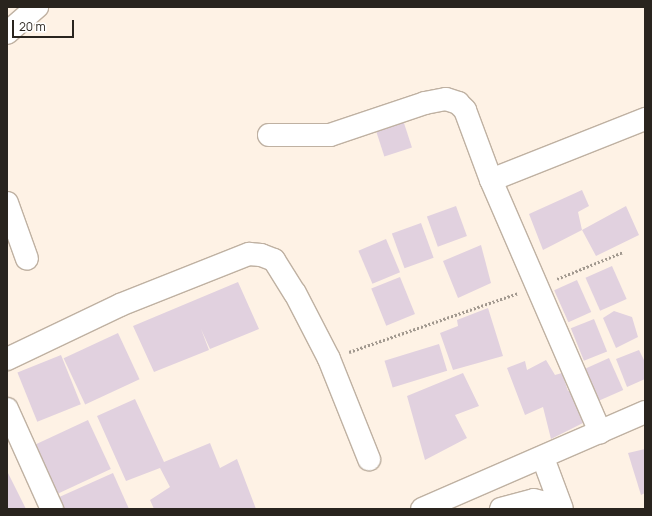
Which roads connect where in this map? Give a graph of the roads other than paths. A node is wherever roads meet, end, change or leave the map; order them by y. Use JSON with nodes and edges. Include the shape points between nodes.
{"nodes":[{"id":1,"x":37,"y":7,"type":"edge"},
{"id":2,"x":7,"y":33,"type":"edge"},
{"id":3,"x":645,"y":119,"type":"edge"},
{"id":4,"x":268,"y":135,"type":"dead end"},
{"id":5,"x":491,"y":180,"type":"junction"},
{"id":6,"x":7,"y":203,"type":"edge"},
{"id":7,"x":27,"y":259,"type":"dead end"},
{"id":8,"x":7,"y":359,"type":"edge"},
{"id":9,"x":7,"y":409,"type":"edge"},
{"id":10,"x":645,"y":412,"type":"edge"},
{"id":11,"x":600,"y":432,"type":"junction"},
{"id":12,"x":543,"y":458,"type":"junction"},
{"id":13,"x":369,"y":459,"type":"dead end"},
{"id":14,"x":52,"y":509,"type":"edge"},
{"id":15,"x":422,"y":509,"type":"edge"},
{"id":16,"x":501,"y":509,"type":"edge"},
{"id":17,"x":546,"y":509,"type":"edge"},
{"id":18,"x":562,"y":509,"type":"edge"}],
"edges":[{"from":1,"to":2,"type":"street"},
{"from":3,"to":5,"type":"street"},
{"from":4,"to":5,"type":"street","via":[[330,135],[425,103],[446,99],[458,103],[465,110]]},
{"from":5,"to":11,"type":"street"},
{"from":6,"to":7,"type":"street"},
{"from":8,"to":13,"type":"street","via":[[120,305],[249,254],[260,255],[274,260],[329,359]]},
{"from":9,"to":14,"type":"street"},
{"from":10,"to":11,"type":"street"},
{"from":11,"to":12,"type":"street"},
{"from":12,"to":15,"type":"street"},
{"from":12,"to":18,"type":"street"},
{"from":16,"to":17,"type":"street","via":[[534,500],[541,502]]}]}
